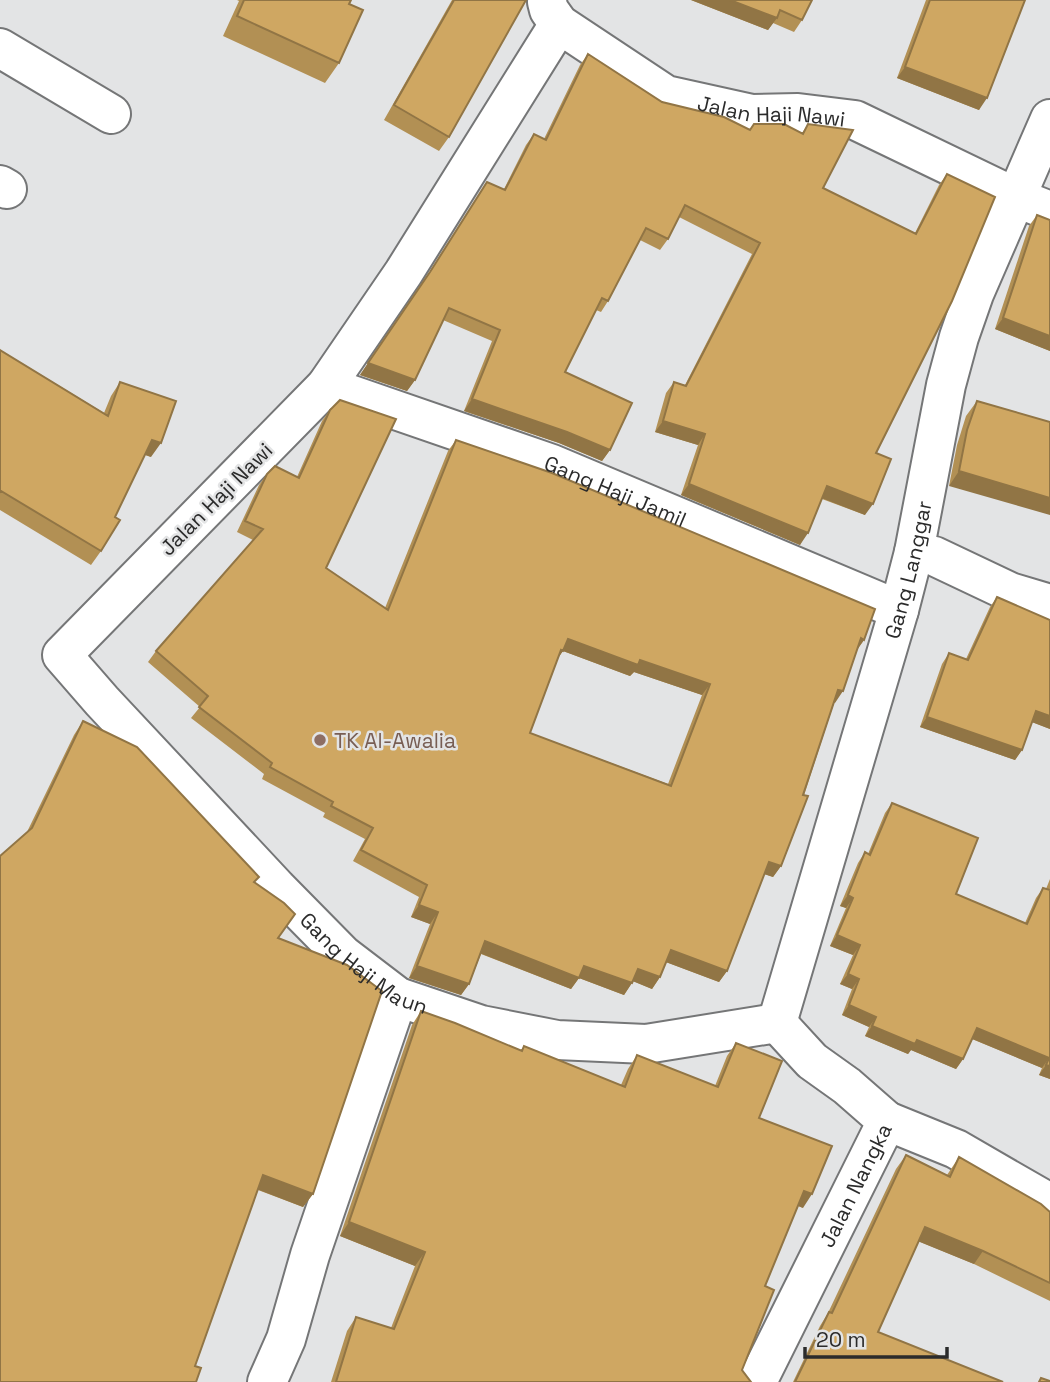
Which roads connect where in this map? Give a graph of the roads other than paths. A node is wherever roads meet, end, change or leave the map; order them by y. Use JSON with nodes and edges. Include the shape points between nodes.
{"nodes":[{"id":1,"x":553,"y":12,"type":"edge"},
{"id":2,"x":0,"y":48,"type":"edge"},
{"id":3,"x":111,"y":114,"type":"dead end"},
{"id":4,"x":1050,"y":119,"type":"edge"},
{"id":5,"x":1033,"y":204,"type":"edge"},
{"id":6,"x":326,"y":386,"type":"junction"},
{"id":7,"x":914,"y":552,"type":"junction"},
{"id":8,"x":1050,"y":604,"type":"edge"},
{"id":9,"x":899,"y":610,"type":"junction"},
{"id":10,"x":62,"y":655,"type":"joint"},
{"id":11,"x":398,"y":997,"type":"junction"},
{"id":12,"x":777,"y":1023,"type":"junction"},
{"id":13,"x":887,"y":1121,"type":"junction"},
{"id":14,"x":1049,"y":1201,"type":"edge"},
{"id":15,"x":267,"y":1382,"type":"edge"},
{"id":16,"x":757,"y":1382,"type":"edge"}],
"edges":[{"from":1,"to":5,"type":"street","name":"Jalan Haji Nawi","via":[[666,95],[752,114],[798,113],[855,120]]},
{"from":1,"to":6,"type":"street","name":"Jalan Haji Nawi","via":[[404,272]]},
{"from":2,"to":3,"type":"street"},
{"from":4,"to":5,"type":"street","name":"Gang Langgar"},
{"from":5,"to":7,"type":"street","name":"Gang Langgar","via":[[974,294],[959,337]]},
{"from":6,"to":9,"type":"street","name":"Gang Haji Jamil","via":[[552,464]]},
{"from":6,"to":10,"type":"street","name":"Jalan Haji Nawi"},
{"from":7,"to":8,"type":"street"},
{"from":7,"to":9,"type":"street","name":"Gang Langgar"},
{"from":9,"to":12,"type":"street","name":"Gang Langgar"},
{"from":10,"to":11,"type":"street","name":"Gang Haji Maun","via":[[277,888],[344,955]]},
{"from":11,"to":12,"type":"street","name":"Gang Haji Maun","via":[[481,1026],[557,1040],[646,1044]]},
{"from":11,"to":15,"type":"street","via":[[286,1339]]},
{"from":12,"to":13,"type":"street","name":"Jalan Nangka","via":[[812,1061]]},
{"from":13,"to":14,"type":"street","via":[[956,1149]]},
{"from":13,"to":16,"type":"street","name":"Jalan Nangka"}]}
